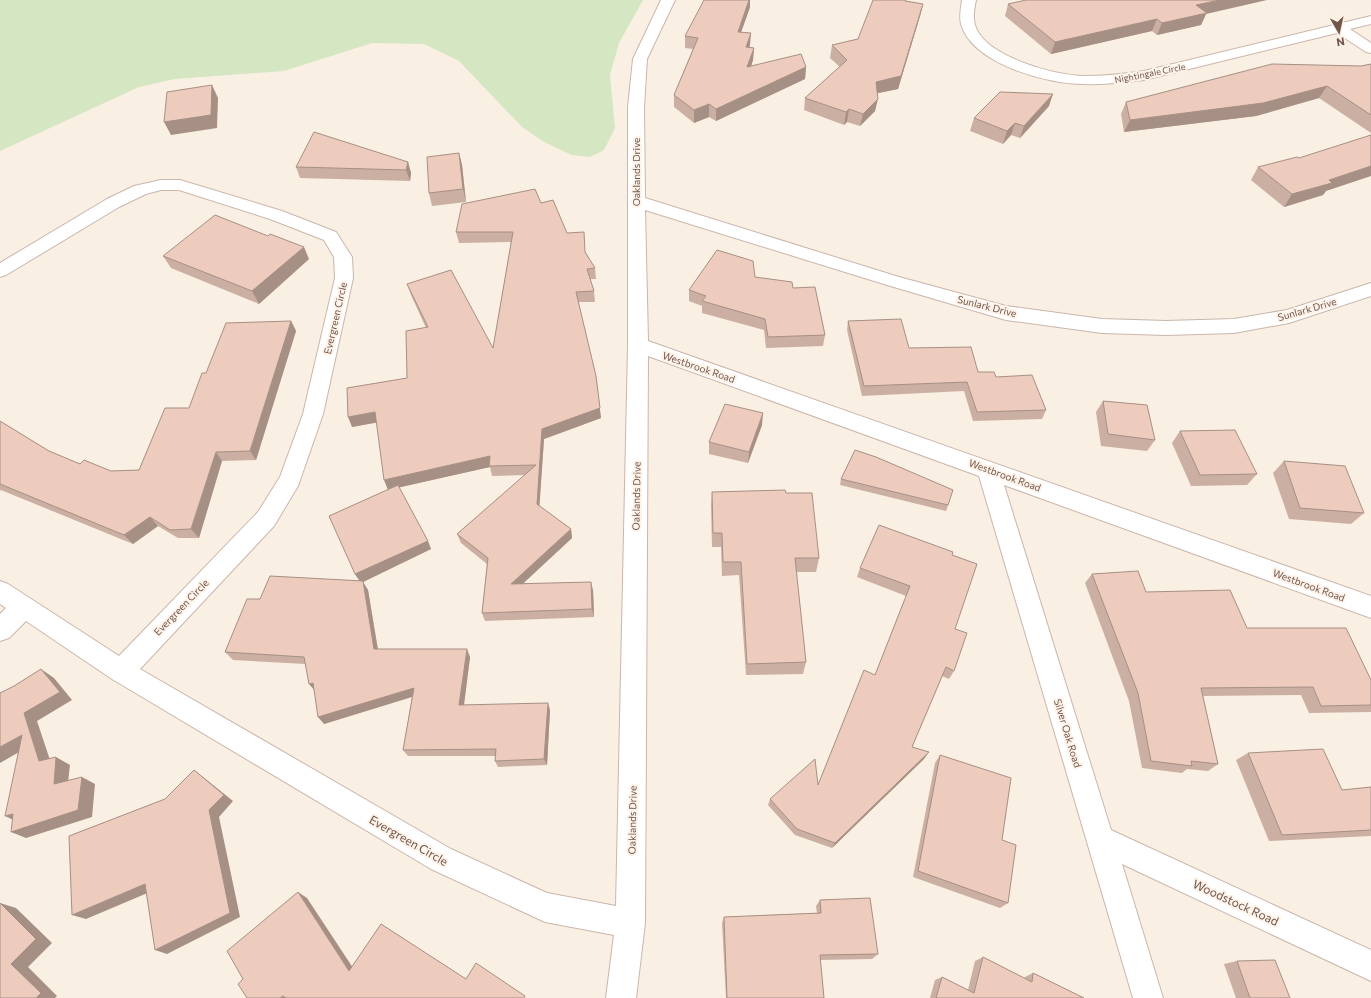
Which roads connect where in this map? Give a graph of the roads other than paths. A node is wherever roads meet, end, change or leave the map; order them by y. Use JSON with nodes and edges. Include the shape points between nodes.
{"nodes":[{"id":1,"x":668,"y":0,"type":"edge"},
{"id":2,"x":969,"y":0,"type":"edge"},
{"id":3,"x":1371,"y":20,"type":"edge"},
{"id":4,"x":1339,"y":28,"type":"junction"},
{"id":5,"x":1371,"y":49,"type":"edge"},
{"id":6,"x":636,"y":201,"type":"junction"},
{"id":7,"x":0,"y":271,"type":"edge"},
{"id":8,"x":1371,"y":288,"type":"edge"},
{"id":9,"x":638,"y":345,"type":"junction"},
{"id":10,"x":988,"y":469,"type":"junction"},
{"id":11,"x":0,"y":591,"type":"edge"},
{"id":12,"x":1371,"y":607,"type":"edge"},
{"id":13,"x":23,"y":608,"type":"junction"},
{"id":14,"x":0,"y":630,"type":"edge"},
{"id":15,"x":121,"y":671,"type":"junction"},
{"id":16,"x":1100,"y":839,"type":"junction"},
{"id":17,"x":630,"y":923,"type":"junction"},
{"id":18,"x":1371,"y":966,"type":"edge"},
{"id":19,"x":621,"y":998,"type":"edge"},
{"id":20,"x":1148,"y":998,"type":"edge"}],
"edges":[{"from":1,"to":6,"type":"street","name":"Oaklands Drive","via":[[640,60],[636,107]]},
{"from":2,"to":4,"type":"street","name":"Nightingale Circle","via":[[966,13],[970,31],[987,49],[1032,71],[1088,81],[1113,81],[1141,76]]},
{"from":3,"to":4,"type":"street","name":"Nightingale Circle"},
{"from":4,"to":5,"type":"street"},
{"from":6,"to":8,"type":"street","name":"Sunlark Drive","via":[[893,281],[1006,313],[1102,326],[1234,326],[1289,316]]},
{"from":6,"to":9,"type":"street","name":"Oaklands Drive"},
{"from":7,"to":15,"type":"street","name":"Evergreen Circle","via":[[113,203],[140,190],[161,185],[180,185],[310,228],[330,236],[343,257],[344,278],[314,406],[290,480],[266,519]]},
{"from":9,"to":10,"type":"street","name":"Westbrook Road"},
{"from":9,"to":17,"type":"street","name":"Oaklands Drive"},
{"from":10,"to":12,"type":"street","name":"Westbrook Road"},
{"from":10,"to":16,"type":"street","name":"Silver Oak Road"},
{"from":11,"to":13,"type":"street","name":"Evergreen Circle"},
{"from":13,"to":14,"type":"street"},
{"from":13,"to":15,"type":"street","name":"Evergreen Circle"},
{"from":15,"to":17,"type":"street","name":"Evergreen Circle","via":[[441,859],[545,907]]},
{"from":16,"to":18,"type":"street","name":"Woodstock Road"},
{"from":16,"to":20,"type":"street","name":"Silver Oak Road"},
{"from":17,"to":19,"type":"street","name":"Oaklands Drive"}]}
